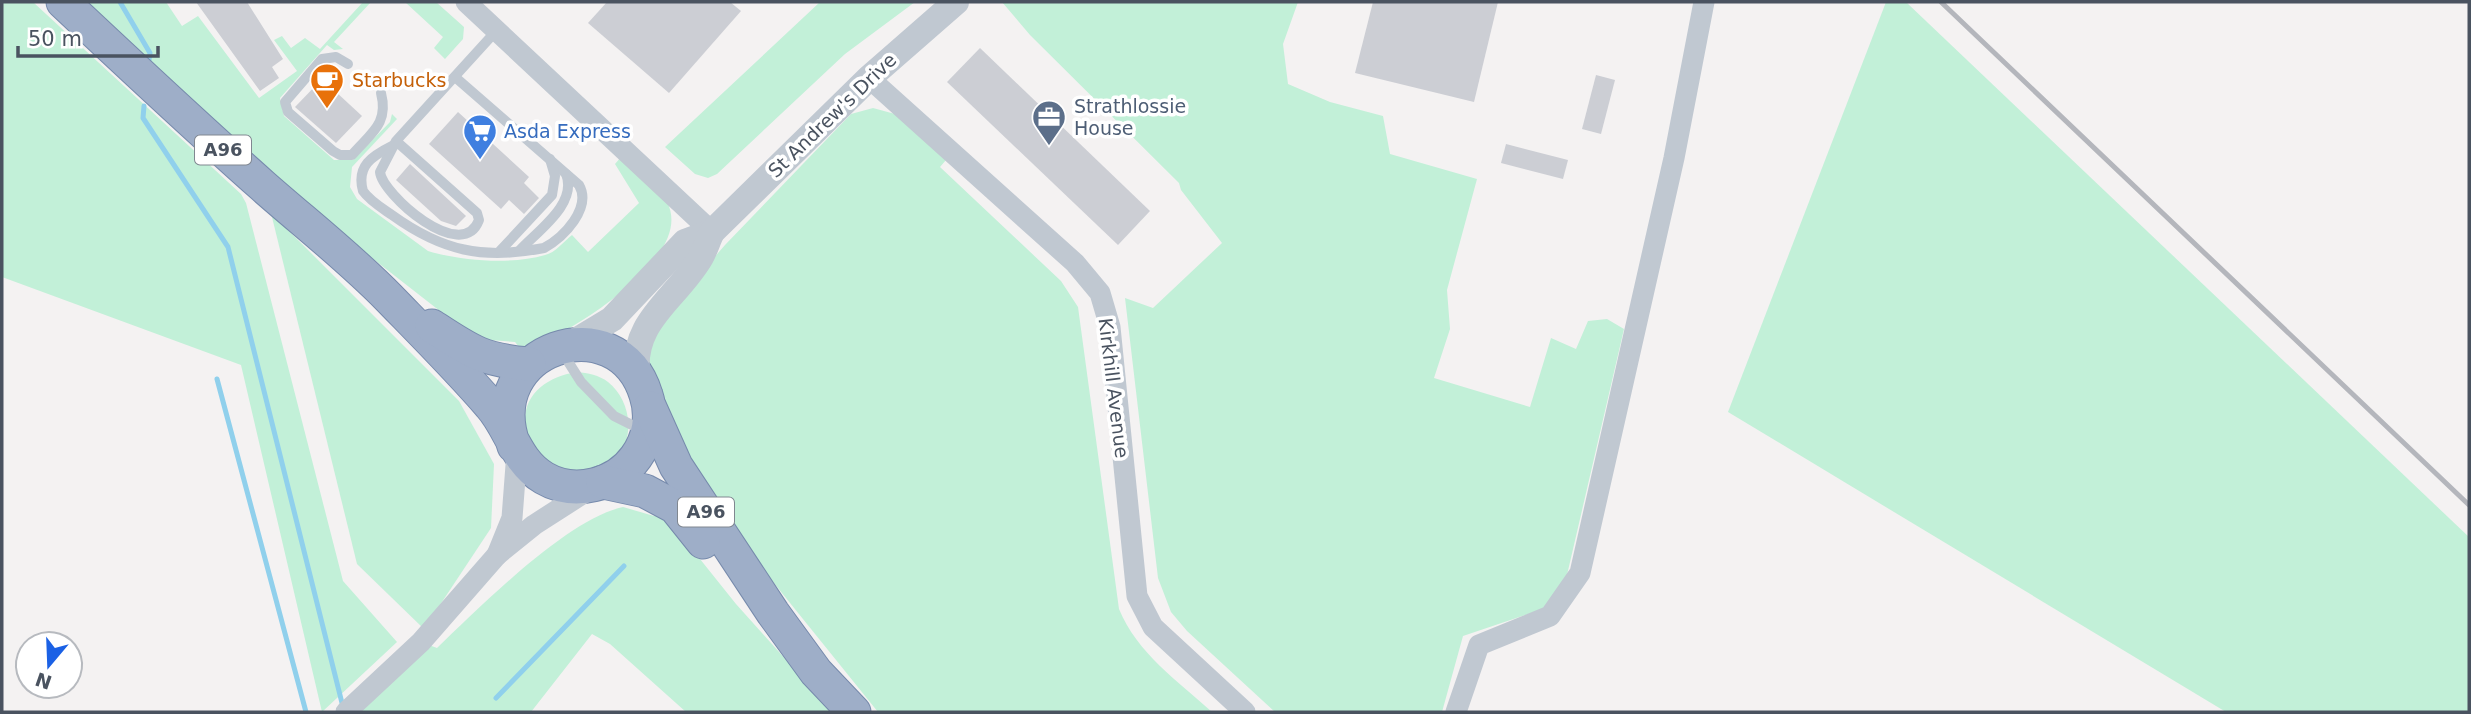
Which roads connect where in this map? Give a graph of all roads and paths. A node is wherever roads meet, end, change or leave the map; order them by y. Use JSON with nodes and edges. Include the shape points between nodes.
{"nodes":[{"id":1,"x":63,"y":2,"type":"edge"},
{"id":2,"x":466,"y":2,"type":"edge"},
{"id":3,"x":956,"y":2,"type":"edge"},
{"id":4,"x":1704,"y":2,"type":"edge"},
{"id":5,"x":497,"y":30,"type":"junction"},
{"id":6,"x":348,"y":64,"type":"dead end"},
{"id":7,"x":455,"y":77,"type":"junction"},
{"id":8,"x":869,"y":78,"type":"junction"},
{"id":9,"x":381,"y":93,"type":"dead end"},
{"id":10,"x":394,"y":144,"type":"junction"},
{"id":11,"x":550,"y":159,"type":"junction"},
{"id":12,"x":564,"y":172,"type":"junction"},
{"id":13,"x":712,"y":232,"type":"junction"},
{"id":14,"x":499,"y":251,"type":"junction"},
{"id":15,"x":519,"y":251,"type":"junction"},
{"id":16,"x":386,"y":295,"type":"junction"},
{"id":17,"x":564,"y":346,"type":"junction"},
{"id":18,"x":529,"y":364,"type":"junction"},
{"id":19,"x":637,"y":376,"type":"junction"},
{"id":20,"x":654,"y":429,"type":"junction"},
{"id":21,"x":515,"y":449,"type":"junction"},
{"id":22,"x":601,"y":483,"type":"junction"},
{"id":23,"x":497,"y":555,"type":"junction"},
{"id":24,"x":773,"y":613,"type":"junction"},
{"id":25,"x":346,"y":712,"type":"edge"},
{"id":26,"x":854,"y":712,"type":"edge"},
{"id":27,"x":1245,"y":712,"type":"edge"},
{"id":28,"x":1456,"y":712,"type":"edge"}],
"edges":[{"from":1,"to":16,"type":"highway","number":"A96"},
{"from":2,"to":5,"type":"street"},
{"from":3,"to":8,"type":"street","name":"St Andrew's Drive"},
{"from":4,"to":28,"type":"street","via":[[1674,158],[1580,573],[1550,616],[1479,645]]},
{"from":5,"to":7,"type":"lane"},
{"from":5,"to":13,"type":"street"},
{"from":6,"to":9,"type":"lane","via":[[336,57],[322,59],[285,102],[288,111],[333,151],[352,155],[384,119]]},
{"from":7,"to":10,"type":"lane"},
{"from":7,"to":11,"type":"lane"},
{"from":8,"to":13,"type":"street","name":"St Andrew's Drive"},
{"from":8,"to":27,"type":"street","name":"Kirkhill Avenue","via":[[1075,263],[1100,293],[1110,327],[1137,596],[1153,627]]},
{"from":10,"to":10,"type":"lane","via":[[380,172],[387,188],[438,231],[460,235],[474,229],[477,213]]},
{"from":10,"to":14,"type":"lane","via":[[365,164],[361,182],[366,195],[441,245],[462,251]]},
{"from":11,"to":12,"type":"lane"},
{"from":11,"to":14,"type":"lane","via":[[555,176],[552,195]]},
{"from":12,"to":15,"type":"lane","via":[[567,198]]},
{"from":12,"to":15,"type":"lane","via":[[579,185],[583,196],[576,218],[549,246]]},
{"from":13,"to":17,"type":"street","name":"St Andrew's Drive","via":[[685,242],[612,319]]},
{"from":13,"to":19,"type":"street","name":"St Andrew's Drive","via":[[701,258],[646,325],[635,357]]},
{"from":14,"to":15,"type":"lane"},
{"from":16,"to":18,"type":"highway","number":"A96","via":[[468,349],[495,361]]},
{"from":16,"to":21,"type":"highway","number":"A96","via":[[492,407]]},
{"from":17,"to":18,"type":"highway"},
{"from":17,"to":19,"type":"highway","number":"A96","via":[[592,345],[613,353]]},
{"from":17,"to":20,"type":"lane","via":[[581,382],[614,416]]},
{"from":18,"to":21,"type":"highway","via":[[508,402]]},
{"from":19,"to":20,"type":"highway","number":"A96"},
{"from":20,"to":22,"type":"highway","via":[[631,463]]},
{"from":20,"to":24,"type":"highway","number":"A96"},
{"from":21,"to":22,"type":"highway","number":"A96","via":[[529,467],[552,482],[570,486]]},
{"from":21,"to":23,"type":"street","via":[[512,518]]},
{"from":22,"to":23,"type":"street","via":[[534,525]]},
{"from":22,"to":24,"type":"highway","number":"A96","via":[[645,491],[675,507],[723,567]]},
{"from":23,"to":25,"type":"street","via":[[421,642]]},
{"from":24,"to":26,"type":"highway","number":"A96","via":[[816,672]]}]}
